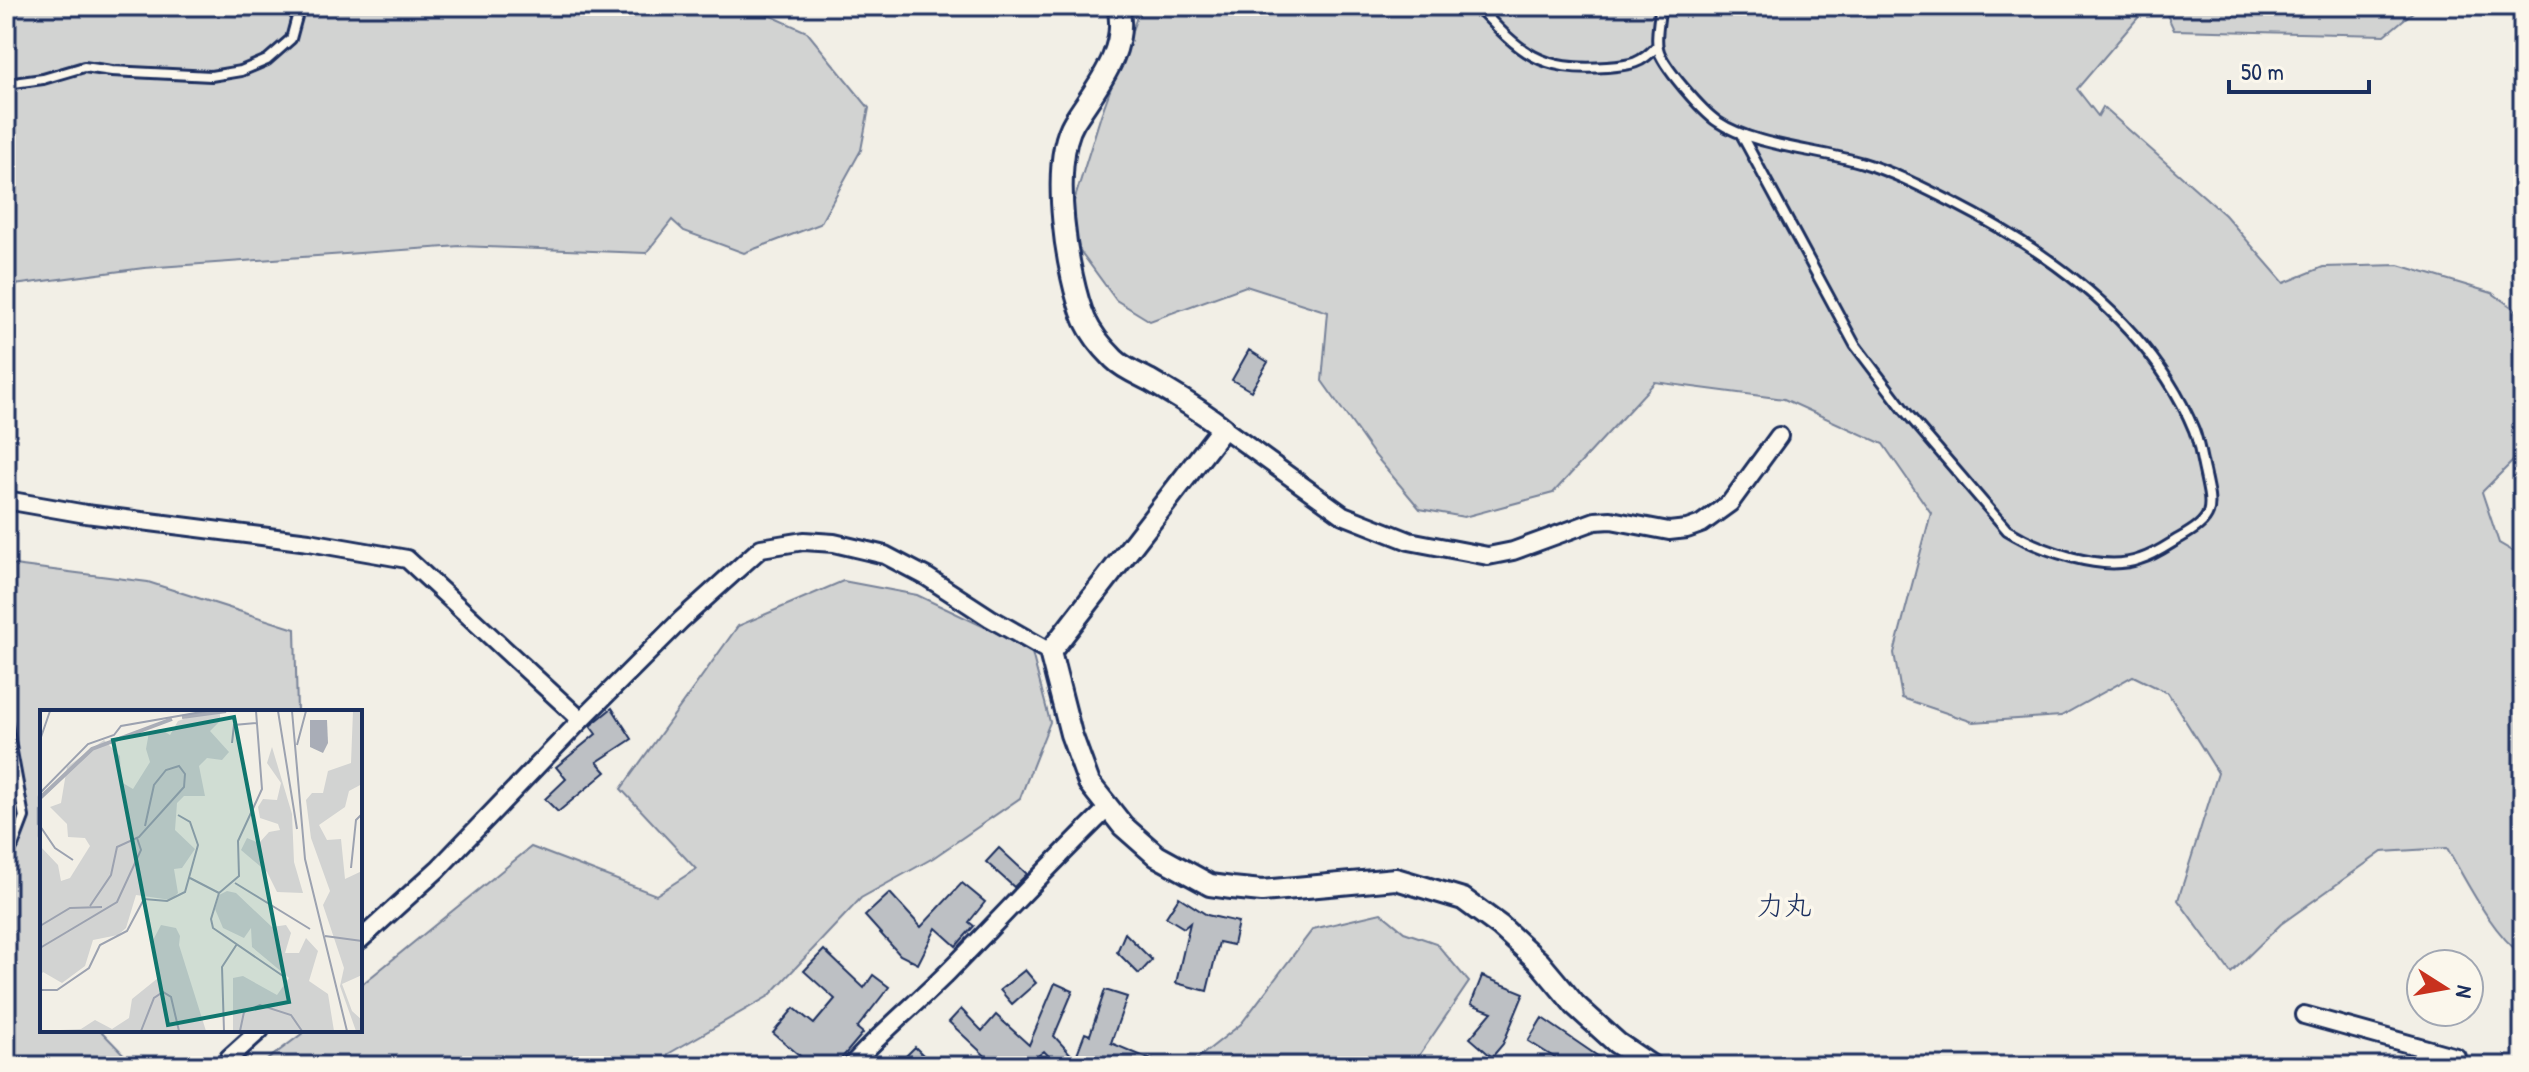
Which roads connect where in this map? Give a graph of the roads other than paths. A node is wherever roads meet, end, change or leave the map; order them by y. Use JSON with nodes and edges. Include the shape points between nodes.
{"nodes":[{"id":1,"x":296,"y":6,"type":"edge"},
{"id":2,"x":1118,"y":6,"type":"edge"},
{"id":3,"x":1477,"y":6,"type":"edge"},
{"id":4,"x":1660,"y":6,"type":"edge"},
{"id":5,"x":1657,"y":46,"type":"junction"},
{"id":6,"x":6,"y":84,"type":"edge"},
{"id":7,"x":1741,"y":134,"type":"junction"},
{"id":8,"x":1223,"y":428,"type":"junction"},
{"id":9,"x":1779,"y":436,"type":"dead end"},
{"id":10,"x":6,"y":500,"type":"edge"},
{"id":11,"x":1050,"y":652,"type":"junction"},
{"id":12,"x":6,"y":719,"type":"edge"},
{"id":13,"x":581,"y":720,"type":"junction"},
{"id":14,"x":1108,"y":808,"type":"junction"},
{"id":15,"x":6,"y":853,"type":"edge"},
{"id":16,"x":362,"y":938,"type":"edge"},
{"id":17,"x":2304,"y":1015,"type":"dead end"},
{"id":18,"x":258,"y":1032,"type":"edge"},
{"id":19,"x":229,"y":1058,"type":"dead end"},
{"id":20,"x":851,"y":1066,"type":"edge"},
{"id":21,"x":1651,"y":1066,"type":"edge"},
{"id":22,"x":2456,"y":1066,"type":"edge"}],
"edges":[{"from":1,"to":6,"type":"lane","via":[[291,39],[267,60],[241,71],[211,76],[84,67]]},
{"from":2,"to":8,"type":"street","via":[[1115,53],[1070,129],[1064,164],[1067,258],[1075,294],[1087,324],[1116,361]]},
{"from":3,"to":5,"type":"lane","via":[[1542,62],[1576,69],[1626,65],[1645,59]]},
{"from":4,"to":5,"type":"lane"},
{"from":5,"to":7,"type":"lane","via":[[1662,63],[1717,121]]},
{"from":7,"to":7,"type":"lane","via":[[1867,164],[1929,191],[2031,247],[2084,287],[2143,348],[2182,404],[2210,499],[2201,526],[2153,555],[2120,563],[2065,555],[2007,530],[1855,345]]},
{"from":8,"to":9,"type":"street","via":[[1343,515],[1409,541],[1488,556],[1595,521],[1669,531],[1701,524],[1730,503]]},
{"from":8,"to":11,"type":"street"},
{"from":10,"to":13,"type":"street","via":[[407,559]]},
{"from":11,"to":13,"type":"street","via":[[885,555],[834,543],[789,543],[761,548]]},
{"from":11,"to":14,"type":"street","via":[[1080,761]]},
{"from":12,"to":15,"type":"lane","via":[[24,817]]},
{"from":13,"to":16,"type":"street","via":[[438,869]]},
{"from":14,"to":20,"type":"street"},
{"from":14,"to":21,"type":"street","via":[[1157,856],[1210,885],[1262,891],[1396,879],[1463,899],[1539,962],[1617,1043]]},
{"from":17,"to":22,"type":"street","via":[[2456,1057]]},
{"from":18,"to":19,"type":"street"}]}
